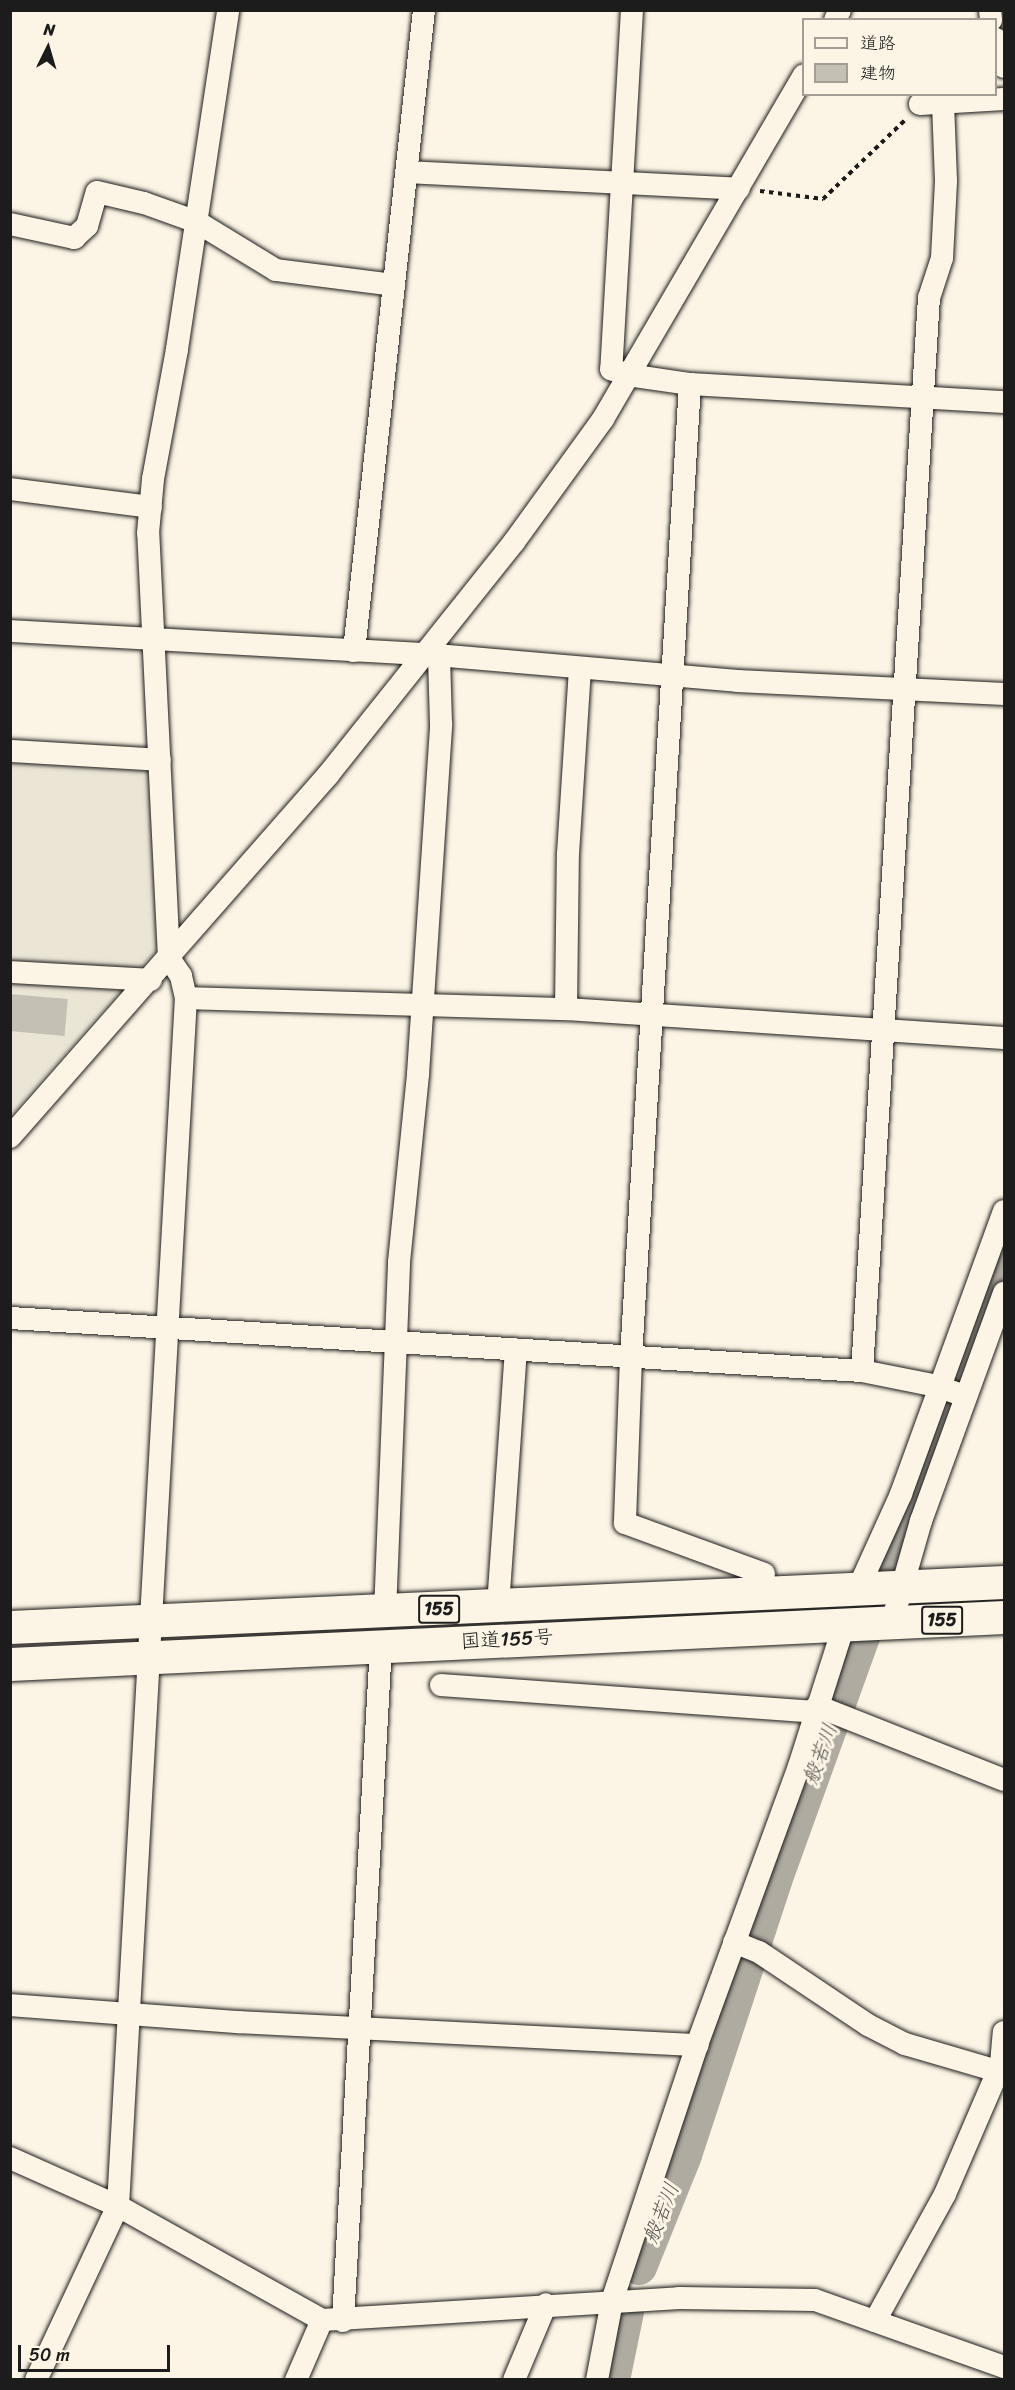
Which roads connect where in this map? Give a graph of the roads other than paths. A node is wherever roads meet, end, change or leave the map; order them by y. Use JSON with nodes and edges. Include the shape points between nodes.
{"nodes":[{"id":1,"x":228,"y":10,"type":"edge"},
{"id":2,"x":424,"y":10,"type":"edge"},
{"id":3,"x":633,"y":10,"type":"edge"},
{"id":4,"x":997,"y":42,"type":"edge"},
{"id":5,"x":1005,"y":67,"type":"edge"},
{"id":6,"x":802,"y":78,"type":"edge"},
{"id":7,"x":1005,"y":99,"type":"edge"},
{"id":8,"x":943,"y":102,"type":"junction"},
{"id":9,"x":920,"y":104,"type":"road end"},
{"id":10,"x":407,"y":172,"type":"junction"},
{"id":11,"x":623,"y":180,"type":"junction"},
{"id":12,"x":738,"y":189,"type":"junction"},
{"id":13,"x":197,"y":222,"type":"junction"},
{"id":14,"x":10,"y":224,"type":"edge"},
{"id":15,"x":394,"y":285,"type":"junction"},
{"id":16,"x":628,"y":375,"type":"junction"},
{"id":17,"x":690,"y":384,"type":"junction"},
{"id":18,"x":922,"y":400,"type":"junction"},
{"id":19,"x":1005,"y":402,"type":"edge"},
{"id":20,"x":10,"y":489,"type":"edge"},
{"id":21,"x":151,"y":507,"type":"junction"},
{"id":22,"x":10,"y":631,"type":"edge"},
{"id":23,"x":154,"y":640,"type":"junction"},
{"id":24,"x":354,"y":651,"type":"junction"},
{"id":25,"x":432,"y":655,"type":"junction"},
{"id":26,"x":580,"y":669,"type":"junction"},
{"id":27,"x":674,"y":676,"type":"junction"},
{"id":28,"x":905,"y":690,"type":"junction"},
{"id":29,"x":1005,"y":694,"type":"edge"},
{"id":30,"x":10,"y":751,"type":"edge"},
{"id":31,"x":160,"y":760,"type":"junction"},
{"id":32,"x":169,"y":958,"type":"junction"},
{"id":33,"x":10,"y":972,"type":"edge"},
{"id":34,"x":151,"y":980,"type":"junction"},
{"id":35,"x":186,"y":998,"type":"junction"},
{"id":36,"x":422,"y":1003,"type":"junction"},
{"id":37,"x":566,"y":1009,"type":"junction"},
{"id":38,"x":650,"y":1015,"type":"junction"},
{"id":39,"x":884,"y":1031,"type":"junction"},
{"id":40,"x":1005,"y":1038,"type":"edge"},
{"id":41,"x":10,"y":1137,"type":"edge"},
{"id":42,"x":1005,"y":1210,"type":"edge"},
{"id":43,"x":1005,"y":1293,"type":"edge"},
{"id":44,"x":10,"y":1318,"type":"edge"},
{"id":45,"x":167,"y":1326,"type":"junction"},
{"id":46,"x":397,"y":1342,"type":"junction"},
{"id":47,"x":516,"y":1350,"type":"junction"},
{"id":48,"x":630,"y":1357,"type":"junction"},
{"id":49,"x":862,"y":1371,"type":"junction"},
{"id":50,"x":951,"y":1391,"type":"junction"},
{"id":51,"x":764,"y":1574,"type":"dead end"},
{"id":52,"x":1005,"y":1582,"type":"edge"},
{"id":53,"x":880,"y":1587,"type":"junction"},
{"id":54,"x":498,"y":1606,"type":"junction"},
{"id":55,"x":385,"y":1613,"type":"junction"},
{"id":56,"x":1005,"y":1617,"type":"edge"},
{"id":57,"x":153,"y":1620,"type":"junction"},
{"id":58,"x":868,"y":1623,"type":"junction"},
{"id":59,"x":10,"y":1627,"type":"edge"},
{"id":60,"x":381,"y":1645,"type":"junction"},
{"id":61,"x":152,"y":1658,"type":"junction"},
{"id":62,"x":10,"y":1664,"type":"edge"},
{"id":63,"x":441,"y":1685,"type":"dead end"},
{"id":64,"x":826,"y":1710,"type":"junction"},
{"id":65,"x":1005,"y":1780,"type":"edge"},
{"id":66,"x":744,"y":1946,"type":"junction"},
{"id":67,"x":10,"y":2005,"type":"edge"},
{"id":68,"x":129,"y":2014,"type":"junction"},
{"id":69,"x":360,"y":2028,"type":"junction"},
{"id":70,"x":1005,"y":2032,"type":"edge"},
{"id":71,"x":697,"y":2045,"type":"junction"},
{"id":72,"x":1001,"y":2072,"type":"edge"},
{"id":73,"x":10,"y":2158,"type":"edge"},
{"id":74,"x":118,"y":2206,"type":"junction"},
{"id":75,"x":612,"y":2301,"type":"junction"},
{"id":76,"x":546,"y":2304,"type":"junction"},
{"id":77,"x":333,"y":2320,"type":"junction"},
{"id":78,"x":875,"y":2321,"type":"junction"},
{"id":79,"x":1005,"y":2367,"type":"edge"},
{"id":80,"x":36,"y":2379,"type":"edge"},
{"id":81,"x":296,"y":2379,"type":"edge"},
{"id":82,"x":514,"y":2379,"type":"edge"},
{"id":83,"x":597,"y":2379,"type":"edge"}],
"edges":[{"from":1,"to":13,"type":"street"},
{"from":2,"to":10,"type":"street"},
{"from":3,"to":11,"type":"street"},
{"from":4,"to":5,"type":"street"},
{"from":6,"to":12,"type":"street"},
{"from":7,"to":8,"type":"street"},
{"from":8,"to":9,"type":"street"},
{"from":8,"to":18,"type":"street","via":[[946,181],[942,258],[929,298]]},
{"from":10,"to":11,"type":"street"},
{"from":10,"to":15,"type":"street"},
{"from":11,"to":12,"type":"street"},
{"from":11,"to":16,"type":"street","via":[[611,369]]},
{"from":12,"to":16,"type":"street"},
{"from":13,"to":14,"type":"street","via":[[97,192],[87,226],[74,238]]},
{"from":13,"to":15,"type":"street","via":[[276,270]]},
{"from":13,"to":21,"type":"street"},
{"from":15,"to":24,"type":"street"},
{"from":16,"to":17,"type":"street"},
{"from":16,"to":25,"type":"street","via":[[603,419]]},
{"from":17,"to":18,"type":"street"},
{"from":17,"to":27,"type":"street"},
{"from":18,"to":19,"type":"street"},
{"from":18,"to":28,"type":"street"},
{"from":20,"to":21,"type":"street"},
{"from":21,"to":23,"type":"street"},
{"from":22,"to":23,"type":"street"},
{"from":23,"to":24,"type":"street"},
{"from":23,"to":31,"type":"street"},
{"from":24,"to":25,"type":"street"},
{"from":25,"to":26,"type":"street"},
{"from":25,"to":32,"type":"street"},
{"from":25,"to":36,"type":"street","via":[[441,724]]},
{"from":26,"to":27,"type":"street"},
{"from":26,"to":37,"type":"street","via":[[568,854]]},
{"from":27,"to":28,"type":"street"},
{"from":27,"to":38,"type":"street"},
{"from":28,"to":29,"type":"street"},
{"from":28,"to":39,"type":"street"},
{"from":30,"to":31,"type":"street"},
{"from":31,"to":32,"type":"street"},
{"from":32,"to":34,"type":"street"},
{"from":32,"to":35,"type":"street","via":[[181,976]]},
{"from":33,"to":34,"type":"street"},
{"from":34,"to":41,"type":"street"},
{"from":35,"to":36,"type":"street"},
{"from":35,"to":45,"type":"street"},
{"from":36,"to":37,"type":"street"},
{"from":36,"to":46,"type":"street","via":[[399,1262]]},
{"from":37,"to":38,"type":"street"},
{"from":38,"to":39,"type":"street"},
{"from":38,"to":48,"type":"street"},
{"from":39,"to":40,"type":"street"},
{"from":39,"to":49,"type":"street"},
{"from":42,"to":50,"type":"street","via":[[969,1314]]},
{"from":43,"to":50,"type":"street"},
{"from":44,"to":45,"type":"street"},
{"from":45,"to":46,"type":"street"},
{"from":45,"to":57,"type":"street"},
{"from":46,"to":47,"type":"street"},
{"from":46,"to":55,"type":"street"},
{"from":47,"to":48,"type":"street"},
{"from":47,"to":54,"type":"street"},
{"from":48,"to":49,"type":"street"},
{"from":48,"to":51,"type":"street","via":[[625,1523]]},
{"from":49,"to":50,"type":"street"},
{"from":50,"to":53,"type":"street"},
{"from":50,"to":53,"type":"street","via":[[901,1494]]},
{"from":52,"to":53,"type":"highway","name":"国道155号","number":"155"},
{"from":53,"to":54,"type":"highway","name":"国道155号","number":"155"},
{"from":53,"to":58,"type":"street"},
{"from":54,"to":55,"type":"highway","name":"国道155号","number":"155"},
{"from":55,"to":57,"type":"highway","name":"国道155号","number":"155"},
{"from":56,"to":58,"type":"highway","name":"国道155号","number":"155"},
{"from":57,"to":59,"type":"highway","name":"国道155号","number":"155"},
{"from":57,"to":61,"type":"street"},
{"from":58,"to":60,"type":"highway","name":"国道155号","number":"155"},
{"from":58,"to":64,"type":"street"},
{"from":60,"to":61,"type":"highway","name":"国道155号","number":"155"},
{"from":60,"to":69,"type":"street"},
{"from":61,"to":62,"type":"highway","name":"国道155号","number":"155"},
{"from":61,"to":68,"type":"street"},
{"from":63,"to":64,"type":"street"},
{"from":64,"to":65,"type":"street"},
{"from":64,"to":66,"type":"street"},
{"from":66,"to":71,"type":"street"},
{"from":66,"to":72,"type":"street","via":[[868,2025],[905,2044]]},
{"from":67,"to":68,"type":"street"},
{"from":68,"to":69,"type":"street"},
{"from":68,"to":74,"type":"street"},
{"from":69,"to":71,"type":"street"},
{"from":69,"to":77,"type":"street"},
{"from":70,"to":72,"type":"street"},
{"from":71,"to":75,"type":"street"},
{"from":72,"to":78,"type":"street","via":[[945,2194]]},
{"from":73,"to":74,"type":"street"},
{"from":74,"to":77,"type":"street"},
{"from":74,"to":80,"type":"street"},
{"from":75,"to":76,"type":"street"},
{"from":75,"to":78,"type":"street","via":[[759,2296],[815,2300]]},
{"from":75,"to":83,"type":"street"},
{"from":76,"to":77,"type":"street"},
{"from":76,"to":82,"type":"street"},
{"from":77,"to":81,"type":"street"},
{"from":78,"to":79,"type":"street"}]}
